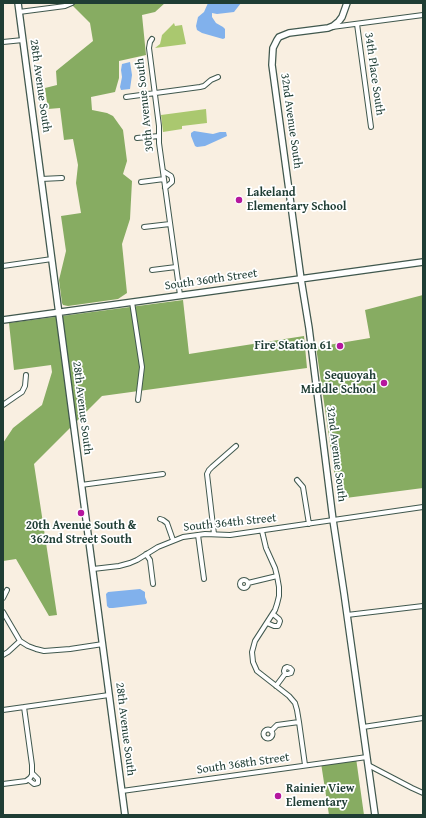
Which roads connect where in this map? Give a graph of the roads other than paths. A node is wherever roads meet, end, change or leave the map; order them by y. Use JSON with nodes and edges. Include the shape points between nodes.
{"nodes":[{"id":1,"x":18,"y":3,"type":"edge"},
{"id":2,"x":72,"y":3,"type":"edge"},
{"id":3,"x":347,"y":3,"type":"edge"},
{"id":4,"x":19,"y":12,"type":"junction"},
{"id":5,"x":423,"y":15,"type":"edge"},
{"id":6,"x":357,"y":24,"type":"junction"},
{"id":7,"x":328,"y":28,"type":"junction"},
{"id":8,"x":152,"y":39,"type":"dead end"},
{"id":9,"x":23,"y":40,"type":"junction"},
{"id":10,"x":3,"y":42,"type":"edge"},
{"id":11,"x":218,"y":77,"type":"dead end"},
{"id":12,"x":155,"y":93,"type":"junction"},
{"id":13,"x":126,"y":97,"type":"dead end"},
{"id":14,"x":371,"y":127,"type":"dead end"},
{"id":15,"x":159,"y":136,"type":"junction"},
{"id":16,"x":137,"y":138,"type":"dead end"},
{"id":17,"x":162,"y":170,"type":"junction"},
{"id":18,"x":62,"y":178,"type":"dead end"},
{"id":19,"x":41,"y":179,"type":"junction"},
{"id":20,"x":164,"y":179,"type":"junction"},
{"id":21,"x":141,"y":182,"type":"dead end"},
{"id":22,"x":165,"y":188,"type":"junction"},
{"id":23,"x":170,"y":224,"type":"junction"},
{"id":24,"x":144,"y":227,"type":"dead end"},
{"id":25,"x":52,"y":259,"type":"junction"},
{"id":26,"x":423,"y":262,"type":"edge"},
{"id":27,"x":3,"y":266,"type":"edge"},
{"id":28,"x":176,"y":267,"type":"junction"},
{"id":29,"x":152,"y":270,"type":"dead end"},
{"id":30,"x":301,"y":279,"type":"junction"},
{"id":31,"x":180,"y":295,"type":"junction"},
{"id":32,"x":132,"y":302,"type":"junction"},
{"id":33,"x":59,"y":312,"type":"junction"},
{"id":34,"x":3,"y":320,"type":"edge"},
{"id":35,"x":26,"y":375,"type":"dead end"},
{"id":36,"x":138,"y":400,"type":"dead end"},
{"id":37,"x":3,"y":405,"type":"edge"},
{"id":38,"x":236,"y":446,"type":"dead end"},
{"id":39,"x":163,"y":474,"type":"dead end"},
{"id":40,"x":297,"y":480,"type":"dead end"},
{"id":41,"x":82,"y":484,"type":"junction"},
{"id":42,"x":423,"y":507,"type":"edge"},
{"id":43,"x":160,"y":519,"type":"dead end"},
{"id":44,"x":333,"y":520,"type":"junction"},
{"id":45,"x":309,"y":524,"type":"junction"},
{"id":46,"x":262,"y":531,"type":"junction"},
{"id":47,"x":214,"y":534,"type":"junction"},
{"id":48,"x":198,"y":535,"type":"junction"},
{"id":49,"x":173,"y":540,"type":"junction"},
{"id":50,"x":146,"y":554,"type":"junction"},
{"id":51,"x":93,"y":569,"type":"junction"},
{"id":52,"x":277,"y":576,"type":"junction"},
{"id":53,"x":204,"y":579,"type":"dead end"},
{"id":54,"x":248,"y":583,"type":"dead end"},
{"id":55,"x":153,"y":584,"type":"dead end"},
{"id":56,"x":7,"y":590,"type":"dead end"},
{"id":57,"x":3,"y":598,"type":"edge"},
{"id":58,"x":423,"y":606,"type":"edge"},
{"id":59,"x":3,"y":612,"type":"edge"},
{"id":60,"x":273,"y":614,"type":"junction"},
{"id":61,"x":347,"y":615,"type":"junction"},
{"id":62,"x":267,"y":622,"type":"junction"},
{"id":63,"x":20,"y":641,"type":"junction"},
{"id":64,"x":103,"y":644,"type":"junction"},
{"id":65,"x":3,"y":655,"type":"edge"},
{"id":66,"x":286,"y":674,"type":"dead end"},
{"id":67,"x":276,"y":686,"type":"junction"},
{"id":68,"x":110,"y":695,"type":"junction"},
{"id":69,"x":24,"y":707,"type":"junction"},
{"id":70,"x":3,"y":710,"type":"edge"},
{"id":71,"x":423,"y":718,"type":"edge"},
{"id":72,"x":299,"y":722,"type":"junction"},
{"id":73,"x":362,"y":727,"type":"junction"},
{"id":74,"x":271,"y":731,"type":"dead end"},
{"id":75,"x":366,"y":757,"type":"junction"},
{"id":76,"x":306,"y":765,"type":"junction"},
{"id":77,"x":368,"y":765,"type":"junction"},
{"id":78,"x":3,"y":784,"type":"edge"},
{"id":79,"x":122,"y":791,"type":"junction"},
{"id":80,"x":423,"y":792,"type":"edge"},
{"id":81,"x":125,"y":815,"type":"edge"},
{"id":82,"x":375,"y":815,"type":"edge"}],
"edges":[{"from":1,"to":4,"type":"street","name":"28th Avenue South"},
{"from":2,"to":4,"type":"street"},
{"from":3,"to":7,"type":"street","via":[[339,21]]},
{"from":4,"to":9,"type":"street","name":"28th Avenue South"},
{"from":5,"to":6,"type":"street"},
{"from":6,"to":7,"type":"street"},
{"from":6,"to":14,"type":"street","name":"34th Place South"},
{"from":7,"to":30,"type":"street","name":"32nd Avenue South","via":[[279,37],[273,48],[272,57]]},
{"from":8,"to":12,"type":"street","name":"30th Avenue South","via":[[149,48]]},
{"from":9,"to":10,"type":"street"},
{"from":9,"to":19,"type":"street","name":"28th Avenue South"},
{"from":11,"to":12,"type":"street","via":[[204,86]]},
{"from":12,"to":13,"type":"street"},
{"from":12,"to":15,"type":"street","name":"30th Avenue South"},
{"from":15,"to":16,"type":"street"},
{"from":15,"to":17,"type":"street","name":"30th Avenue South"},
{"from":17,"to":20,"type":"street","name":"30th Avenue South"},
{"from":17,"to":22,"type":"street","name":"30th Avenue South","via":[[172,179]]},
{"from":18,"to":19,"type":"street"},
{"from":19,"to":25,"type":"street","name":"28th Avenue South"},
{"from":20,"to":21,"type":"street"},
{"from":20,"to":22,"type":"street","name":"30th Avenue South"},
{"from":22,"to":23,"type":"street","name":"30th Avenue South"},
{"from":23,"to":24,"type":"street"},
{"from":23,"to":28,"type":"street","name":"30th Avenue South"},
{"from":25,"to":27,"type":"street"},
{"from":25,"to":33,"type":"street","name":"28th Avenue South"},
{"from":26,"to":30,"type":"street","name":"South 360th Street"},
{"from":28,"to":29,"type":"street"},
{"from":28,"to":31,"type":"street","name":"30th Avenue South"},
{"from":30,"to":31,"type":"street","name":"South 360th Street"},
{"from":30,"to":44,"type":"street","name":"32nd Avenue South"},
{"from":31,"to":32,"type":"street","name":"South 360th Street"},
{"from":32,"to":33,"type":"street","name":"South 360th Street"},
{"from":32,"to":36,"type":"street","via":[[142,367]]},
{"from":33,"to":34,"type":"street","name":"South 360th Street"},
{"from":33,"to":41,"type":"street","name":"28th Avenue South"},
{"from":35,"to":37,"type":"street","via":[[22,392]]},
{"from":38,"to":47,"type":"street","via":[[207,474]]},
{"from":39,"to":41,"type":"street"},
{"from":40,"to":45,"type":"street","via":[[303,487]]},
{"from":41,"to":51,"type":"street","name":"28th Avenue South"},
{"from":42,"to":44,"type":"street","name":"South 364th Street"},
{"from":43,"to":49,"type":"street","via":[[167,523]]},
{"from":44,"to":45,"type":"street","name":"South 364th Street"},
{"from":44,"to":61,"type":"street","name":"32nd Avenue South"},
{"from":45,"to":46,"type":"street","name":"South 364th Street"},
{"from":46,"to":47,"type":"street","name":"South 364th Street"},
{"from":46,"to":52,"type":"street"},
{"from":47,"to":48,"type":"street","name":"South 364th Street"},
{"from":48,"to":49,"type":"street","name":"South 364th Street"},
{"from":48,"to":53,"type":"street"},
{"from":49,"to":50,"type":"street","name":"South 364th Street"},
{"from":50,"to":51,"type":"street","name":"South 364th Street","via":[[125,565]]},
{"from":50,"to":55,"type":"street","via":[[150,560]]},
{"from":51,"to":64,"type":"street","name":"28th Avenue South"},
{"from":52,"to":54,"type":"street"},
{"from":52,"to":60,"type":"street","via":[[279,596]]},
{"from":56,"to":57,"type":"street"},
{"from":58,"to":61,"type":"street"},
{"from":59,"to":63,"type":"street"},
{"from":60,"to":62,"type":"street"},
{"from":60,"to":62,"type":"street","via":[[279,619],[278,626]]},
{"from":61,"to":73,"type":"street","name":"32nd Avenue South"},
{"from":62,"to":67,"type":"street","via":[[258,635],[252,652],[253,662],[257,671]]},
{"from":63,"to":64,"type":"street","via":[[32,648],[44,650]]},
{"from":63,"to":65,"type":"street"},
{"from":64,"to":68,"type":"street","name":"28th Avenue South"},
{"from":66,"to":67,"type":"street"},
{"from":67,"to":72,"type":"street","via":[[294,703]]},
{"from":68,"to":69,"type":"street"},
{"from":68,"to":79,"type":"street","name":"28th Avenue South"},
{"from":69,"to":70,"type":"street"},
{"from":69,"to":78,"type":"street","via":[[32,765],[31,777],[24,781]]},
{"from":71,"to":73,"type":"street"},
{"from":72,"to":74,"type":"street","via":[[277,725]]},
{"from":72,"to":76,"type":"street"},
{"from":73,"to":75,"type":"street","name":"32nd Avenue South"},
{"from":75,"to":76,"type":"street","name":"South 368th Street"},
{"from":75,"to":77,"type":"street","name":"32nd Avenue South"},
{"from":76,"to":79,"type":"street","name":"South 368th Street"},
{"from":77,"to":80,"type":"street"},
{"from":77,"to":82,"type":"street","name":"32nd Avenue South"},
{"from":79,"to":81,"type":"street","name":"28th Avenue South"}]}
